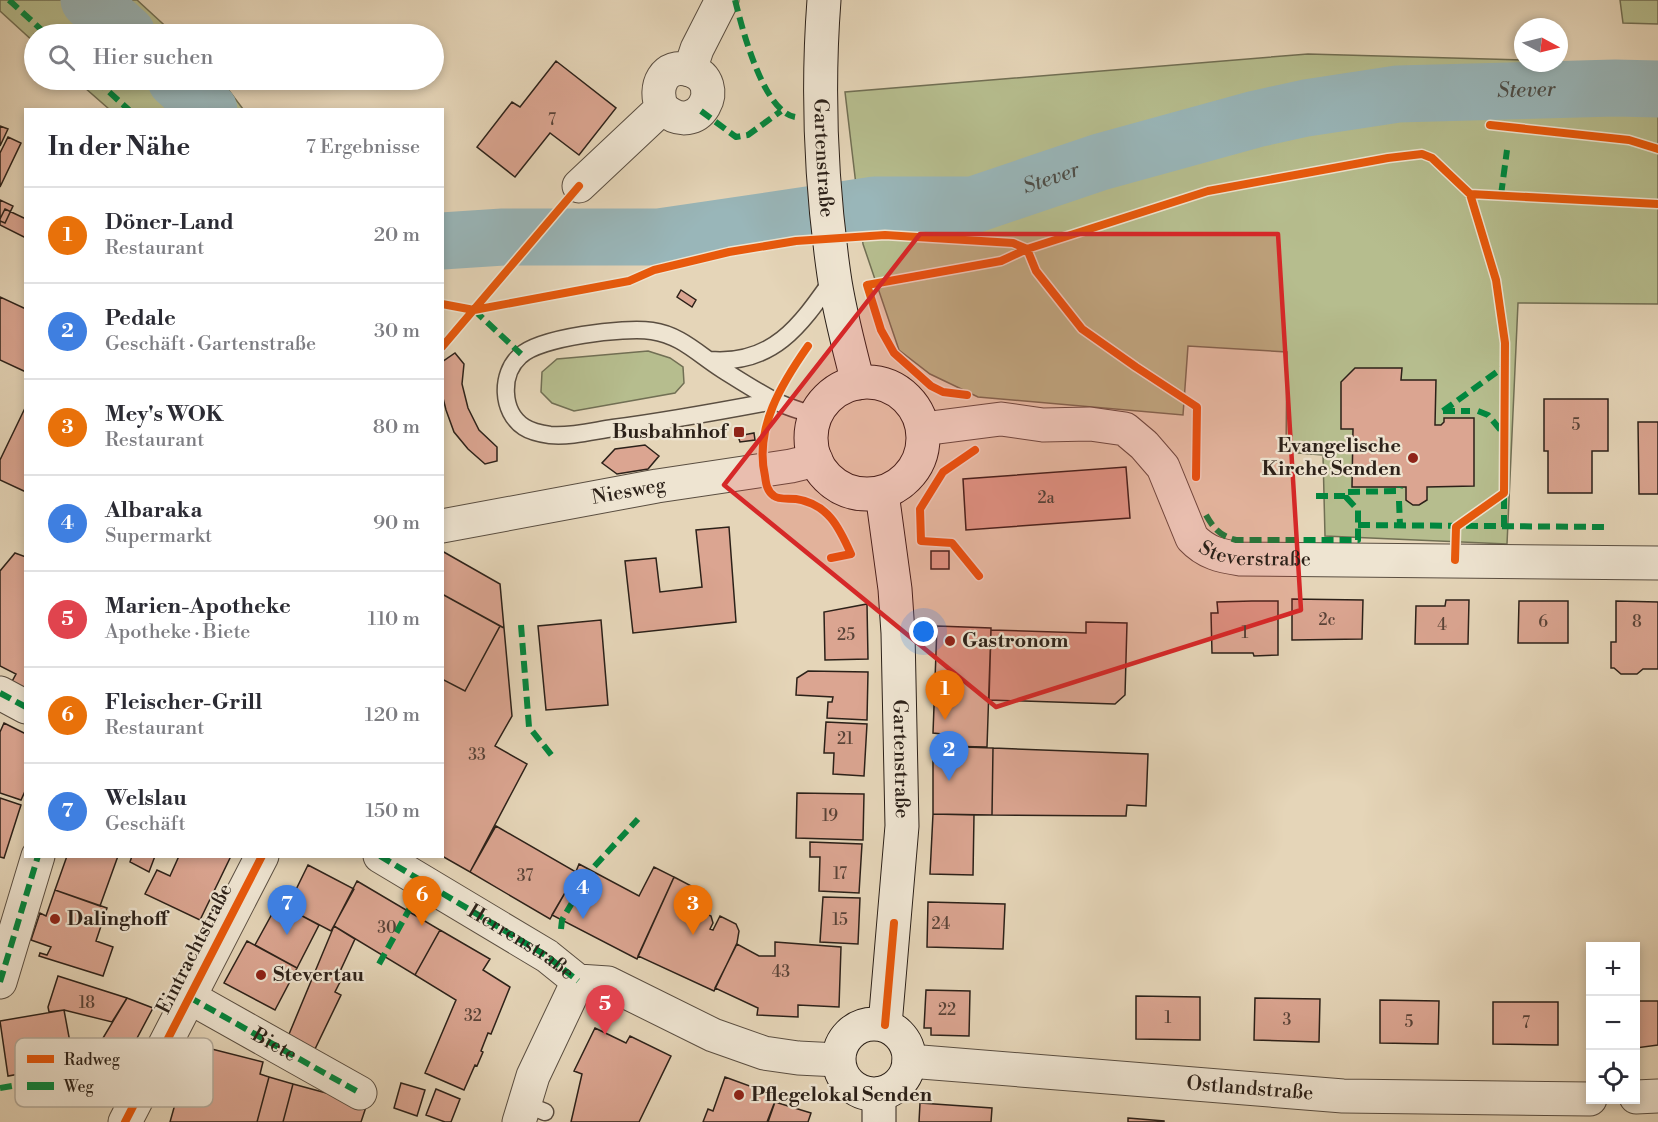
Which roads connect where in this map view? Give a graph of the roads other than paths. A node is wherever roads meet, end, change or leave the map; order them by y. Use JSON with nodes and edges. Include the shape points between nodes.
{"nodes":[{"id":1,"x":722,"y":0,"type":"edge"},
{"id":2,"x":824,"y":0,"type":"edge"},
{"id":3,"x":579,"y":186,"type":"dead end"},
{"id":4,"x":833,"y":270,"type":"junction"},
{"id":5,"x":709,"y":360,"type":"junction"},
{"id":6,"x":858,"y":383,"type":"junction"},
{"id":7,"x":774,"y":401,"type":"junction"},
{"id":8,"x":816,"y":416,"type":"junction"},
{"id":9,"x":923,"y":429,"type":"junction"},
{"id":10,"x":816,"y":460,"type":"junction"},
{"id":11,"x":882,"y":493,"type":"junction"},
{"id":12,"x":444,"y":526,"type":"edge"},
{"id":13,"x":1658,"y":563,"type":"edge"},
{"id":14,"x":0,"y":693,"type":"edge"},
{"id":15,"x":24,"y":706,"type":"edge"},
{"id":16,"x":37,"y":858,"type":"edge"},
{"id":17,"x":261,"y":858,"type":"edge"},
{"id":18,"x":383,"y":858,"type":"edge"},
{"id":19,"x":578,"y":981,"type":"junction"},
{"id":20,"x":0,"y":982,"type":"edge"},
{"id":21,"x":189,"y":997,"type":"junction"},
{"id":22,"x":885,"y":1025,"type":"junction"},
{"id":23,"x":168,"y":1038,"type":"edge"},
{"id":24,"x":838,"y":1060,"type":"junction"},
{"id":25,"x":909,"y":1061,"type":"junction"},
{"id":26,"x":360,"y":1093,"type":"dead end"},
{"id":27,"x":1658,"y":1096,"type":"edge"},
{"id":28,"x":1640,"y":1097,"type":"edge"},
{"id":29,"x":1586,"y":1099,"type":"edge"},
{"id":30,"x":133,"y":1107,"type":"edge"},
{"id":31,"x":879,"y":1108,"type":"edge"},
{"id":32,"x":530,"y":1113,"type":"edge"},
{"id":33,"x":125,"y":1122,"type":"edge"}],
"edges":[{"from":1,"to":3,"type":"street","via":[[690,70],[674,69],[664,76],[658,98],[663,108]]},
{"from":2,"to":4,"type":"street","name":"Gartenstraße","via":[[820,57],[824,180]]},
{"from":4,"to":5,"type":"lane","via":[[796,329],[782,340],[759,353],[731,361]]},
{"from":4,"to":6,"type":"street","name":"Gartenstraße"},
{"from":5,"to":7,"type":"lane"},
{"from":5,"to":7,"type":"lane","via":[[682,340],[652,331],[624,331],[550,342],[522,354],[511,366],[506,388],[508,410],[524,428],[550,435]]},
{"from":6,"to":8,"type":"street","via":[[840,389],[824,402]]},
{"from":6,"to":9,"type":"street","via":[[881,384],[900,393],[916,409]]},
{"from":7,"to":8,"type":"lane"},
{"from":8,"to":10,"type":"street","via":[[812,433]]},
{"from":9,"to":11,"type":"street","via":[[922,450],[914,469],[901,484]]},
{"from":9,"to":13,"type":"street","name":"Steverstraße","via":[[1001,419],[1125,429],[1163,467],[1192,538],[1217,556]]},
{"from":10,"to":11,"type":"street","via":[[826,477],[843,489],[862,494]]},
{"from":10,"to":12,"type":"street","name":"Niesweg"},
{"from":11,"to":22,"type":"street","name":"Gartenstraße","via":[[898,633],[902,826]]},
{"from":14,"to":15,"type":"street"},
{"from":16,"to":20,"type":"street"},
{"from":17,"to":21,"type":"street","name":"Eintrachtstraße"},
{"from":18,"to":19,"type":"street","name":"Herrenstraße","via":[[547,957]]},
{"from":19,"to":24,"type":"street","name":"Herrenstraße","via":[[608,983],[713,1035],[764,1053]]},
{"from":19,"to":32,"type":"street","via":[[533,1076]]},
{"from":21,"to":23,"type":"street","name":"Eintrachtstraße"},
{"from":21,"to":26,"type":"street","name":"Biete"},
{"from":22,"to":24,"type":"street","via":[[871,1023],[847,1035]]},
{"from":22,"to":25,"type":"street","via":[[903,1039]]},
{"from":24,"to":31,"type":"street","via":[[847,1082],[867,1093]]},
{"from":25,"to":29,"type":"street","name":"Ostlandstraße","via":[[1343,1096]]},
{"from":25,"to":31,"type":"street","via":[[900,1083],[890,1090]]},
{"from":27,"to":28,"type":"street"},
{"from":30,"to":33,"type":"street","name":"Eintrachtstraße"}]}
